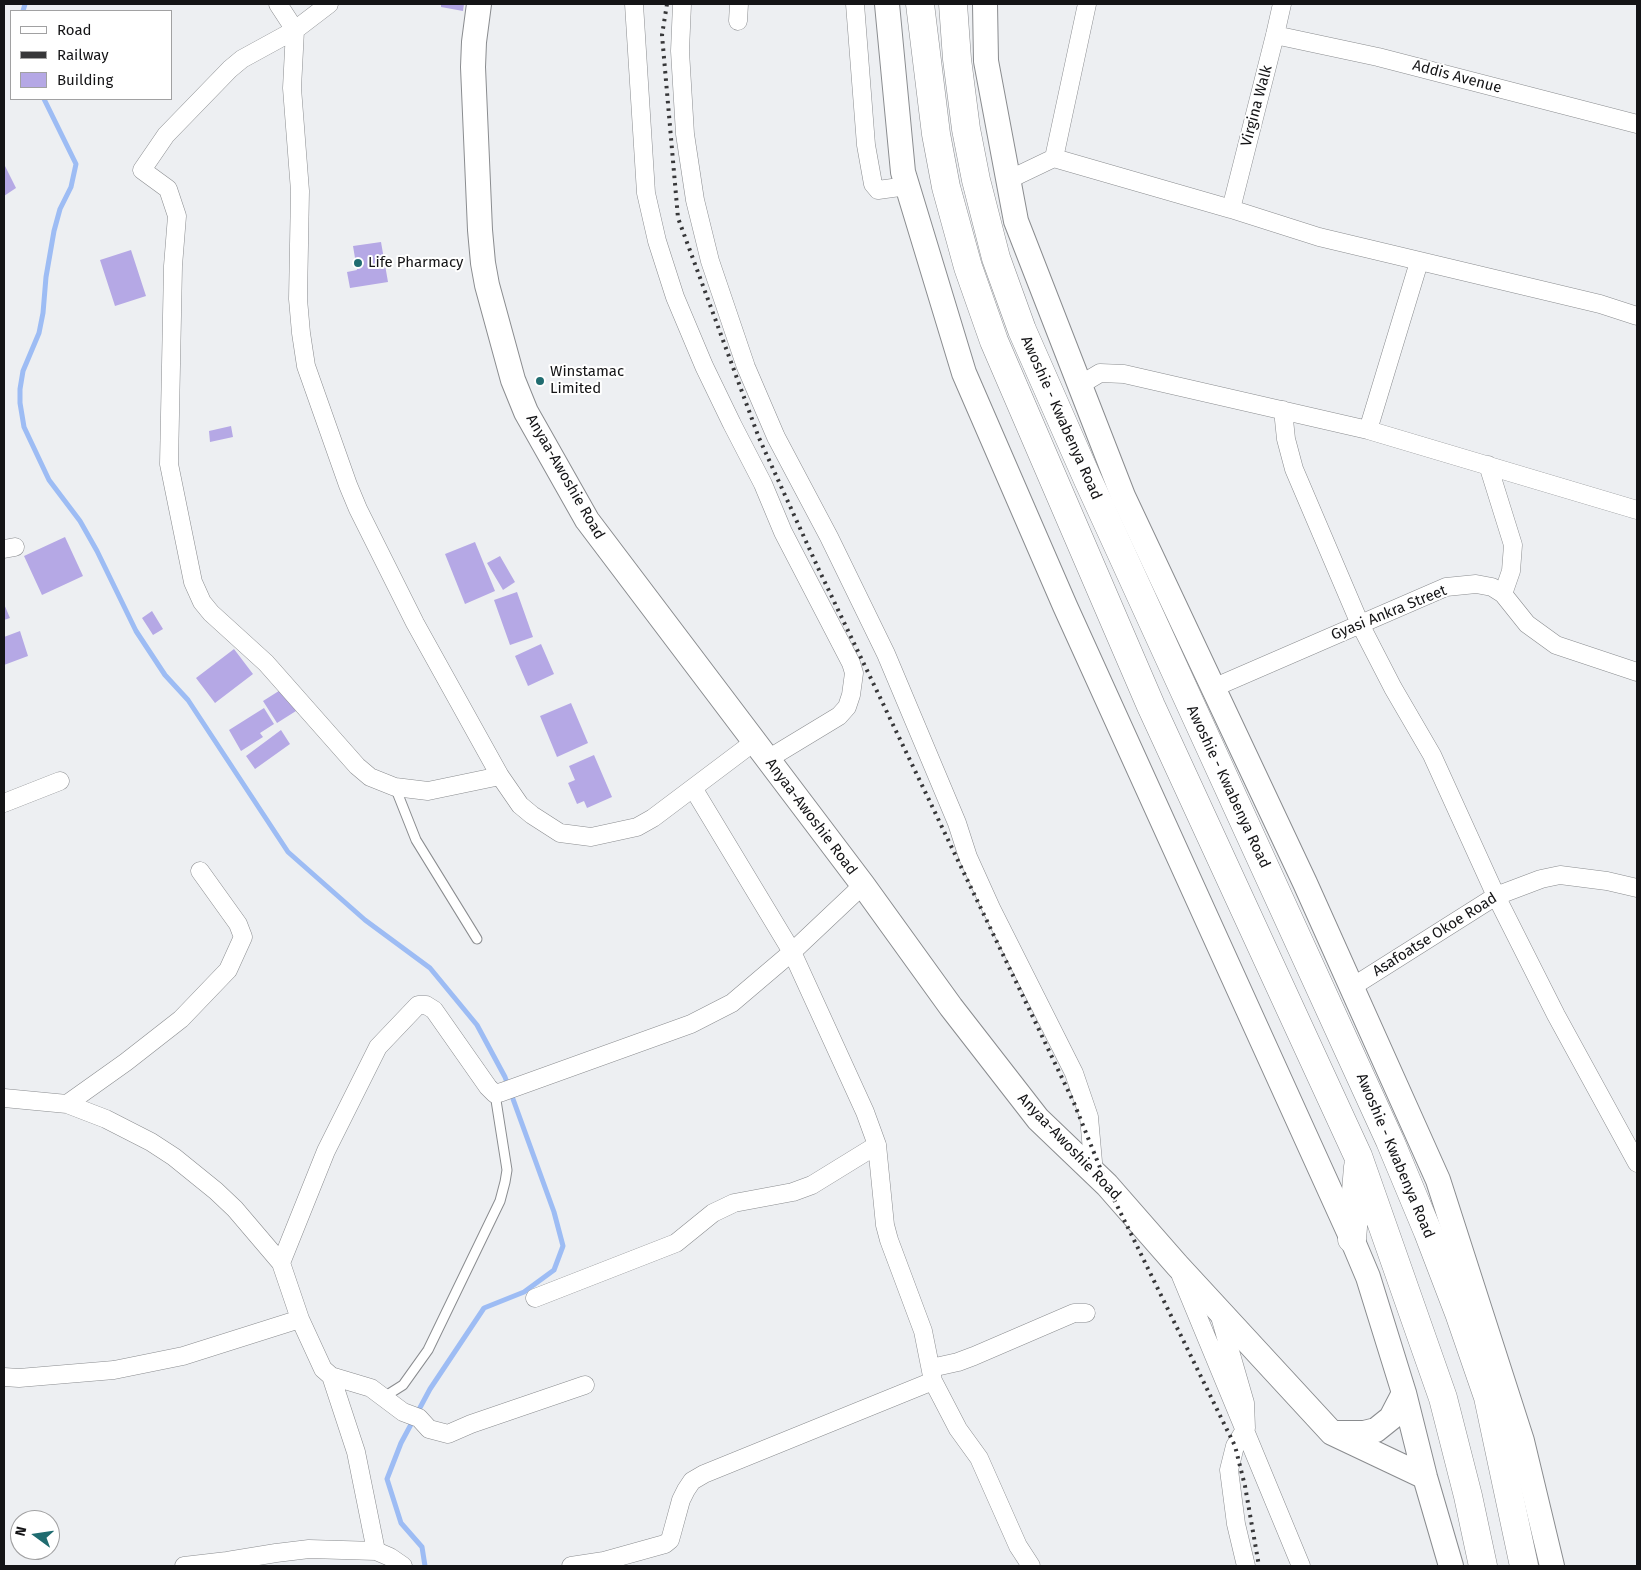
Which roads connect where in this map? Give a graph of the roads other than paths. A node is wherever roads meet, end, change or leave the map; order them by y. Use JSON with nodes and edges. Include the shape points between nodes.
{"nodes":[{"id":1,"x":278,"y":4,"type":"edge"},
{"id":2,"x":328,"y":4,"type":"edge"},
{"id":3,"x":478,"y":4,"type":"edge"},
{"id":4,"x":634,"y":4,"type":"edge"},
{"id":5,"x":682,"y":4,"type":"edge"},
{"id":6,"x":855,"y":4,"type":"edge"},
{"id":7,"x":886,"y":4,"type":"edge"},
{"id":8,"x":920,"y":4,"type":"edge"},
{"id":9,"x":953,"y":4,"type":"edge"},
{"id":10,"x":985,"y":4,"type":"edge"},
{"id":11,"x":1087,"y":4,"type":"edge"},
{"id":12,"x":1282,"y":4,"type":"edge"},
{"id":13,"x":295,"y":30,"type":"junction"},
{"id":14,"x":1275,"y":35,"type":"junction"},
{"id":15,"x":1637,"y":124,"type":"edge"},
{"id":16,"x":1054,"y":158,"type":"junction"},
{"id":17,"x":1008,"y":180,"type":"junction"},
{"id":18,"x":907,"y":186,"type":"junction"},
{"id":19,"x":1230,"y":209,"type":"junction"},
{"id":20,"x":1419,"y":262,"type":"junction"},
{"id":21,"x":1637,"y":316,"type":"edge"},
{"id":22,"x":1080,"y":385,"type":"junction"},
{"id":23,"x":1283,"y":410,"type":"junction"},
{"id":24,"x":1368,"y":430,"type":"junction"},
{"id":25,"x":1488,"y":465,"type":"junction"},
{"id":26,"x":1637,"y":510,"type":"edge"},
{"id":27,"x":1503,"y":594,"type":"junction"},
{"id":28,"x":1360,"y":624,"type":"junction"},
{"id":29,"x":1637,"y":672,"type":"edge"},
{"id":30,"x":1213,"y":688,"type":"junction"},
{"id":31,"x":1186,"y":696,"type":"junction"},
{"id":32,"x":1151,"y":706,"type":"junction"},
{"id":33,"x":761,"y":751,"type":"junction"},
{"id":34,"x":500,"y":776,"type":"junction"},
{"id":35,"x":60,"y":781,"type":"dead end"},
{"id":36,"x":395,"y":787,"type":"junction"},
{"id":37,"x":694,"y":788,"type":"junction"},
{"id":38,"x":4,"y":803,"type":"edge"},
{"id":39,"x":200,"y":871,"type":"dead end"},
{"id":40,"x":863,"y":885,"type":"junction"},
{"id":41,"x":1637,"y":888,"type":"edge"},
{"id":42,"x":1496,"y":896,"type":"junction"},
{"id":43,"x":477,"y":939,"type":"dead end"},
{"id":44,"x":792,"y":952,"type":"junction"},
{"id":45,"x":1352,"y":987,"type":"junction"},
{"id":46,"x":505,"y":1090,"type":"junction"},
{"id":47,"x":4,"y":1098,"type":"edge"},
{"id":48,"x":67,"y":1104,"type":"junction"},
{"id":49,"x":877,"y":1145,"type":"junction"},
{"id":50,"x":1358,"y":1156,"type":"junction"},
{"id":51,"x":1637,"y":1163,"type":"edge"},
{"id":52,"x":1094,"y":1173,"type":"junction"},
{"id":53,"x":1352,"y":1238,"type":"junction"},
{"id":54,"x":281,"y":1263,"type":"junction"},
{"id":55,"x":1177,"y":1265,"type":"junction"},
{"id":56,"x":536,"y":1298,"type":"dead end"},
{"id":57,"x":1219,"y":1310,"type":"junction"},
{"id":58,"x":1086,"y":1313,"type":"dead end"},
{"id":59,"x":300,"y":1319,"type":"junction"},
{"id":60,"x":932,"y":1374,"type":"junction"},
{"id":61,"x":332,"y":1376,"type":"junction"},
{"id":62,"x":4,"y":1377,"type":"edge"},
{"id":63,"x":586,"y":1386,"type":"dead end"},
{"id":64,"x":1404,"y":1393,"type":"junction"},
{"id":65,"x":384,"y":1397,"type":"junction"},
{"id":66,"x":1246,"y":1428,"type":"junction"},
{"id":67,"x":1332,"y":1434,"type":"junction"},
{"id":68,"x":1425,"y":1477,"type":"junction"},
{"id":69,"x":376,"y":1551,"type":"junction"},
{"id":70,"x":184,"y":1566,"type":"edge"},
{"id":71,"x":403,"y":1566,"type":"edge"},
{"id":72,"x":571,"y":1566,"type":"edge"},
{"id":73,"x":1031,"y":1566,"type":"edge"},
{"id":74,"x":1246,"y":1566,"type":"edge"},
{"id":75,"x":1301,"y":1566,"type":"edge"},
{"id":76,"x":1451,"y":1566,"type":"edge"},
{"id":77,"x":1483,"y":1566,"type":"edge"},
{"id":78,"x":1524,"y":1566,"type":"edge"},
{"id":79,"x":1552,"y":1566,"type":"edge"}],
"edges":[{"from":1,"to":13,"type":"street"},
{"from":2,"to":13,"type":"street"},
{"from":3,"to":33,"type":"street","name":"Anyaa-Awoshie Road","via":[[473,67],[483,263],[497,327],[526,412],[587,520]]},
{"from":4,"to":33,"type":"street","via":[[646,193],[675,297],[787,540],[854,673],[852,695],[838,716]]},
{"from":5,"to":52,"type":"street","via":[[680,51],[685,134],[695,200],[710,260],[746,367],[776,437],[829,536],[886,654],[991,908],[1074,1073],[1089,1117]]},
{"from":6,"to":18,"type":"street","via":[[866,145],[873,184],[878,190]]},
{"from":7,"to":18,"type":"street"},
{"from":8,"to":32,"type":"main road","name":"Awoshie - Kwabenya Road","via":[[936,134],[946,187],[968,267],[994,341]]},
{"from":9,"to":31,"type":"main road","name":"Awoshie - Kwabenya Road","via":[[966,129],[996,258],[1052,401]]},
{"from":10,"to":17,"type":"street","via":[[986,61]]},
{"from":11,"to":16,"type":"street"},
{"from":12,"to":14,"type":"street","name":"Virgina Walk"},
{"from":13,"to":34,"type":"street","via":[[292,88],[300,191],[298,299],[306,366],[358,509],[415,623]]},
{"from":13,"to":36,"type":"street","via":[[230,69],[166,135],[142,170],[168,189],[177,216],[168,464],[193,582],[202,602],[266,663],[357,766],[370,777]]},
{"from":14,"to":15,"type":"street","name":"Addis Avenue","via":[[1387,59]]},
{"from":14,"to":19,"type":"street","name":"Virgina Walk"},
{"from":16,"to":17,"type":"street"},
{"from":16,"to":19,"type":"street"},
{"from":17,"to":22,"type":"street","via":[[1016,221]]},
{"from":18,"to":53,"type":"street","via":[[964,373]]},
{"from":19,"to":20,"type":"street","via":[[1319,237]]},
{"from":20,"to":21,"type":"street","via":[[1600,304]]},
{"from":20,"to":24,"type":"street"},
{"from":22,"to":23,"type":"street","via":[[1100,373],[1124,374]]},
{"from":22,"to":30,"type":"street","via":[[1123,496]]},
{"from":23,"to":24,"type":"street"},
{"from":23,"to":28,"type":"street","via":[[1286,440],[1294,469]]},
{"from":24,"to":25,"type":"street"},
{"from":25,"to":26,"type":"street"},
{"from":25,"to":27,"type":"street","via":[[1513,545],[1511,571]]},
{"from":27,"to":28,"type":"street","name":"Gyasi Ankra Street","via":[[1492,587],[1476,584],[1446,587]]},
{"from":27,"to":29,"type":"street","name":"Gyasi Ankra Street","via":[[1527,624],[1556,645]]},
{"from":28,"to":30,"type":"street","name":"Gyasi Ankra Street"},
{"from":28,"to":42,"type":"street","via":[[1432,755]]},
{"from":30,"to":45,"type":"street"},
{"from":31,"to":32,"type":"main road","via":[[1177,689],[1168,688],[1154,696]]},
{"from":31,"to":78,"type":"main road","name":"Awoshie - Kwabenya Road","via":[[1390,1141],[1456,1304],[1488,1397]]},
{"from":32,"to":50,"type":"main road","name":"Awoshie - Kwabenya Road"},
{"from":33,"to":37,"type":"street"},
{"from":33,"to":40,"type":"street","name":"Anyaa-Awoshie Road"},
{"from":34,"to":36,"type":"street","via":[[428,791]]},
{"from":34,"to":37,"type":"street","via":[[520,805],[532,815],[560,833],[591,837],[637,827]]},
{"from":35,"to":38,"type":"street"},
{"from":36,"to":43,"type":"lane","via":[[416,840]]},
{"from":37,"to":44,"type":"street"},
{"from":39,"to":48,"type":"street","via":[[238,924],[243,937],[228,970],[181,1019]]},
{"from":40,"to":44,"type":"street"},
{"from":40,"to":52,"type":"street","name":"Anyaa-Awoshie Road","via":[[1018,1095]]},
{"from":41,"to":42,"type":"street","name":"Asafoatse Okoe Road","via":[[1560,875]]},
{"from":42,"to":45,"type":"street","name":"Asafoatse Okoe Road"},
{"from":42,"to":51,"type":"street","via":[[1556,1015]]},
{"from":44,"to":46,"type":"street","via":[[732,1003],[691,1024]]},
{"from":44,"to":49,"type":"street"},
{"from":45,"to":79,"type":"street","via":[[1438,1180],[1522,1441]]},
{"from":46,"to":54,"type":"street","via":[[488,1087],[434,1010],[418,1005],[378,1047],[326,1151]]},
{"from":46,"to":65,"type":"lane","via":[[507,1170],[500,1201],[428,1350],[403,1385]]},
{"from":47,"to":48,"type":"street"},
{"from":48,"to":54,"type":"street","via":[[106,1119],[174,1157],[229,1203]]},
{"from":49,"to":56,"type":"street","via":[[812,1185],[793,1192],[734,1203],[713,1213],[676,1243]]},
{"from":49,"to":60,"type":"street","via":[[889,1240],[923,1331]]},
{"from":50,"to":53,"type":"main road"},
{"from":50,"to":77,"type":"main road","name":"Awoshie - Kwabenya Road","via":[[1443,1398]]},
{"from":52,"to":55,"type":"street","name":"Anyaa-Awoshie Road"},
{"from":53,"to":64,"type":"street"},
{"from":54,"to":59,"type":"street"},
{"from":55,"to":57,"type":"street","name":"Anyaa-Awoshie Road"},
{"from":55,"to":66,"type":"street"},
{"from":57,"to":66,"type":"street","via":[[1245,1403]]},
{"from":57,"to":67,"type":"street","name":"Anyaa-Awoshie Road"},
{"from":58,"to":60,"type":"street","via":[[1074,1313]]},
{"from":59,"to":61,"type":"street","via":[[323,1369]]},
{"from":59,"to":62,"type":"street","via":[[184,1356],[114,1370]]},
{"from":60,"to":72,"type":"street","via":[[692,1481],[681,1500],[670,1540],[665,1544],[604,1561]]},
{"from":60,"to":73,"type":"street","via":[[950,1417],[979,1458],[1018,1546]]},
{"from":61,"to":65,"type":"street","via":[[371,1388]]},
{"from":61,"to":69,"type":"street","via":[[356,1452]]},
{"from":63,"to":65,"type":"street","via":[[448,1434],[430,1429]]},
{"from":64,"to":67,"type":"street","via":[[1392,1418],[1376,1430]]},
{"from":64,"to":68,"type":"street"},
{"from":66,"to":74,"type":"street","via":[[1234,1446],[1229,1470],[1236,1524]]},
{"from":66,"to":75,"type":"street"},
{"from":67,"to":68,"type":"street","name":"Anyaa-Awoshie Road"},
{"from":68,"to":76,"type":"street"},
{"from":69,"to":70,"type":"street","via":[[309,1549]]},
{"from":69,"to":71,"type":"street"}]}
